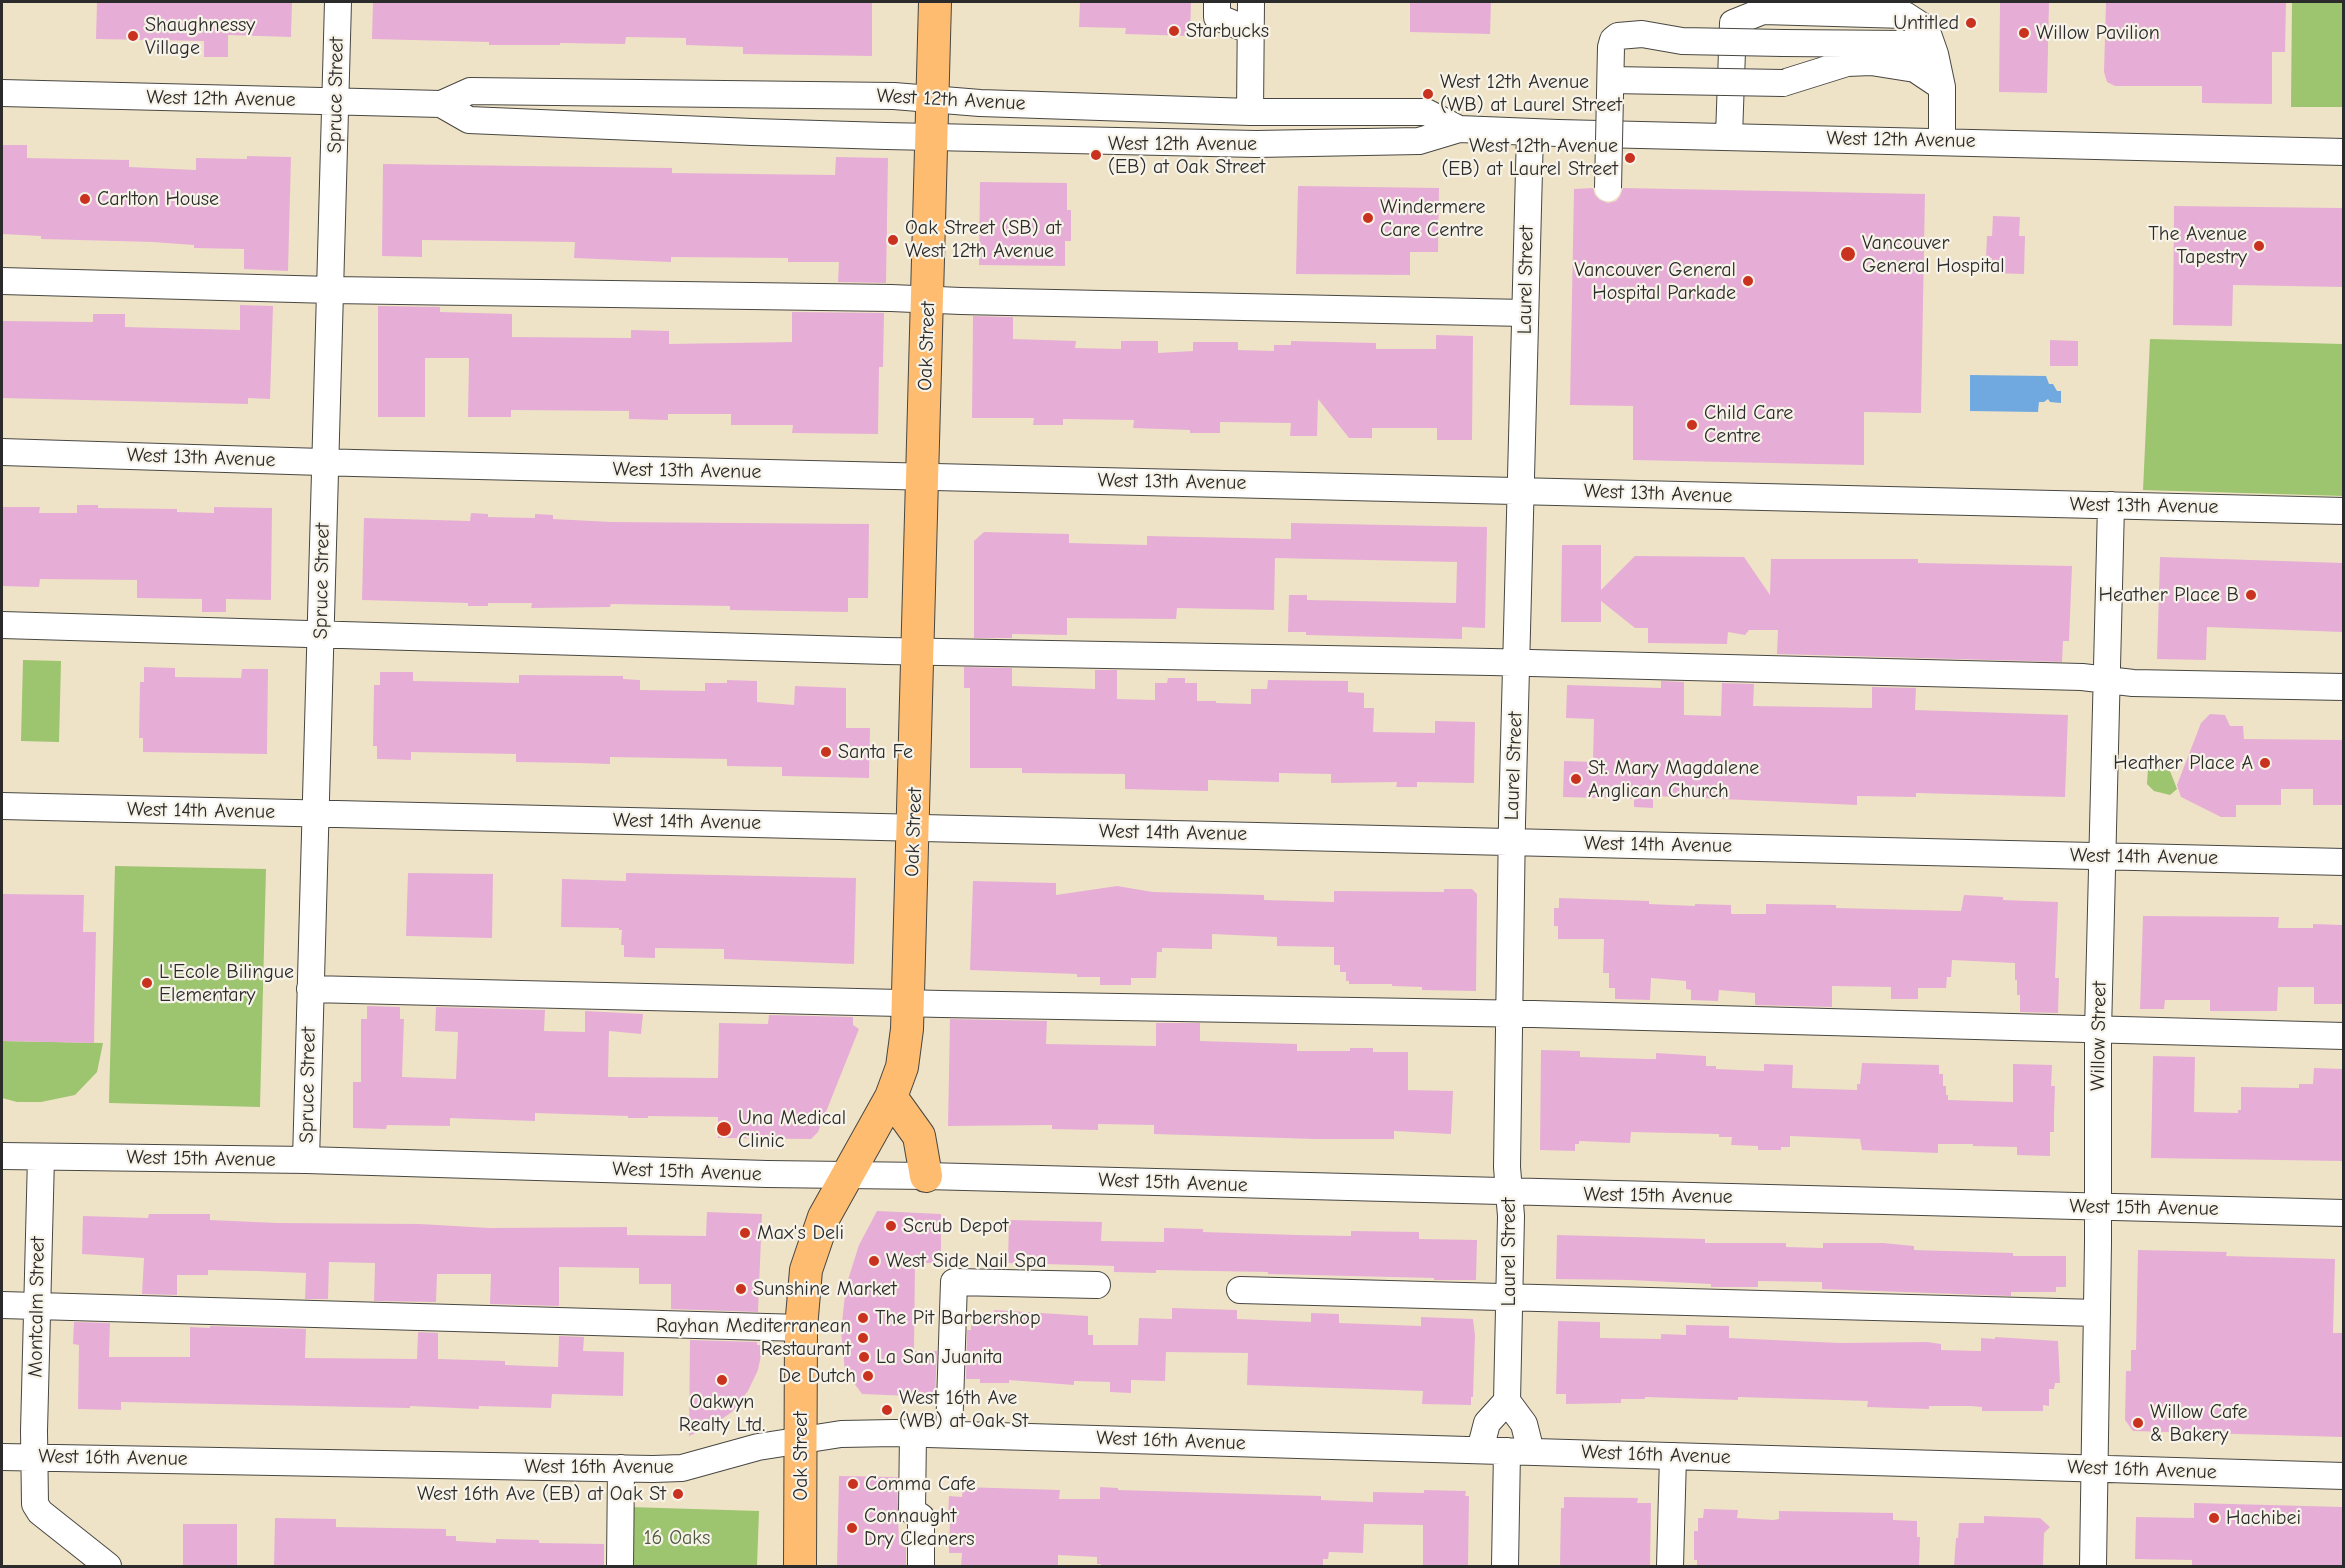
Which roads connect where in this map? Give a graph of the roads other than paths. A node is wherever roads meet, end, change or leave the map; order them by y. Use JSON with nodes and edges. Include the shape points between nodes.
{"nodes":[{"id":1,"x":338,"y":2,"type":"edge"},
{"id":2,"x":936,"y":2,"type":"edge"},
{"id":3,"x":1217,"y":2,"type":"edge"},
{"id":4,"x":1251,"y":2,"type":"edge"},
{"id":5,"x":1251,"y":31,"type":"junction"},
{"id":6,"x":1809,"y":44,"type":"junction"},
{"id":7,"x":1935,"y":54,"type":"junction"},
{"id":8,"x":1810,"y":75,"type":"junction"},
{"id":9,"x":1611,"y":80,"type":"junction"},
{"id":10,"x":1942,"y":87,"type":"junction"},
{"id":11,"x":2,"y":93,"type":"edge"},
{"id":12,"x":931,"y":99,"type":"junction"},
{"id":13,"x":336,"y":102,"type":"junction"},
{"id":14,"x":441,"y":104,"type":"junction"},
{"id":15,"x":1250,"y":111,"type":"junction"},
{"id":16,"x":1459,"y":129,"type":"junction"},
{"id":17,"x":1530,"y":132,"type":"junction"},
{"id":18,"x":930,"y":136,"type":"junction"},
{"id":19,"x":1729,"y":136,"type":"junction"},
{"id":20,"x":1942,"y":141,"type":"junction"},
{"id":21,"x":2343,"y":152,"type":"edge"},
{"id":22,"x":1608,"y":188,"type":"dead end"},
{"id":23,"x":2,"y":281,"type":"edge"},
{"id":24,"x":331,"y":290,"type":"junction"},
{"id":25,"x":928,"y":299,"type":"junction"},
{"id":26,"x":1525,"y":313,"type":"junction"},
{"id":27,"x":2,"y":452,"type":"edge"},
{"id":28,"x":325,"y":462,"type":"junction"},
{"id":29,"x":923,"y":477,"type":"junction"},
{"id":30,"x":1521,"y":490,"type":"junction"},
{"id":31,"x":2111,"y":505,"type":"junction"},
{"id":32,"x":2343,"y":511,"type":"edge"},
{"id":33,"x":2,"y":625,"type":"edge"},
{"id":34,"x":321,"y":635,"type":"junction"},
{"id":35,"x":919,"y":652,"type":"junction"},
{"id":36,"x":1517,"y":663,"type":"junction"},
{"id":37,"x":2106,"y":680,"type":"junction"},
{"id":38,"x":2343,"y":687,"type":"edge"},
{"id":39,"x":2,"y":806,"type":"edge"},
{"id":40,"x":317,"y":813,"type":"junction"},
{"id":41,"x":914,"y":826,"type":"junction"},
{"id":42,"x":1511,"y":841,"type":"junction"},
{"id":43,"x":2102,"y":856,"type":"junction"},
{"id":44,"x":2343,"y":862,"type":"edge"},
{"id":45,"x":310,"y":989,"type":"junction"},
{"id":46,"x":908,"y":1002,"type":"junction"},
{"id":47,"x":1510,"y":1014,"type":"junction"},
{"id":48,"x":2098,"y":1031,"type":"junction"},
{"id":49,"x":2343,"y":1036,"type":"edge"},
{"id":50,"x":891,"y":1097,"type":"junction"},
{"id":51,"x":2,"y":1156,"type":"edge"},
{"id":52,"x":41,"y":1157,"type":"junction"},
{"id":53,"x":306,"y":1160,"type":"junction"},
{"id":54,"x":847,"y":1175,"type":"junction"},
{"id":55,"x":926,"y":1176,"type":"junction"},
{"id":56,"x":1509,"y":1193,"type":"junction"},
{"id":57,"x":2098,"y":1207,"type":"junction"},
{"id":58,"x":2343,"y":1213,"type":"edge"},
{"id":59,"x":1097,"y":1285,"type":"dead end"},
{"id":60,"x":1240,"y":1290,"type":"dead end"},
{"id":61,"x":1510,"y":1297,"type":"junction"},
{"id":62,"x":2,"y":1305,"type":"edge"},
{"id":63,"x":37,"y":1306,"type":"junction"},
{"id":64,"x":2097,"y":1313,"type":"junction"},
{"id":65,"x":801,"y":1328,"type":"junction"},
{"id":66,"x":1507,"y":1401,"type":"junction"},
{"id":67,"x":913,"y":1433,"type":"junction"},
{"id":68,"x":949,"y":1434,"type":"junction"},
{"id":69,"x":801,"y":1440,"type":"junction"},
{"id":70,"x":1480,"y":1450,"type":"junction"},
{"id":71,"x":1519,"y":1451,"type":"junction"},
{"id":72,"x":1673,"y":1456,"type":"junction"},
{"id":73,"x":2,"y":1457,"type":"edge"},
{"id":74,"x":34,"y":1457,"type":"junction"},
{"id":75,"x":621,"y":1468,"type":"junction"},
{"id":76,"x":2095,"y":1469,"type":"junction"},
{"id":77,"x":2343,"y":1476,"type":"edge"},
{"id":78,"x":108,"y":1566,"type":"edge"},
{"id":79,"x":620,"y":1566,"type":"edge"},
{"id":80,"x":800,"y":1566,"type":"edge"},
{"id":81,"x":921,"y":1566,"type":"edge"},
{"id":82,"x":1504,"y":1566,"type":"edge"},
{"id":83,"x":1670,"y":1566,"type":"edge"},
{"id":84,"x":2093,"y":1566,"type":"edge"}],
"edges":[{"from":1,"to":13,"type":"street","name":"Spruce Street"},
{"from":2,"to":12,"type":"main road","name":"Oak Street"},
{"from":3,"to":5,"type":"street","via":[[1217,17]]},
{"from":4,"to":5,"type":"street"},
{"from":5,"to":15,"type":"street"},
{"from":6,"to":7,"type":"street","via":[[1908,44]]},
{"from":6,"to":8,"type":"street"},
{"from":6,"to":9,"type":"street","bridge":true,"via":[[1682,41],[1621,34],[1612,43]]},
{"from":7,"to":10,"type":"street"},
{"from":7,"to":19,"type":"street","via":[[1922,26],[1905,15],[1763,11],[1733,23]]},
{"from":8,"to":9,"type":"street","bridge":true,"via":[[1783,82]]},
{"from":8,"to":10,"type":"street","via":[[1847,63],[1871,62],[1915,69]]},
{"from":9,"to":22,"type":"street","bridge":true},
{"from":10,"to":20,"type":"street"},
{"from":11,"to":13,"type":"street","name":"West 12th Avenue"},
{"from":12,"to":14,"type":"street","name":"West 12th Avenue","via":[[470,91]]},
{"from":12,"to":15,"type":"street","name":"West 12th Avenue"},
{"from":12,"to":18,"type":"main road","name":"Oak Street"},
{"from":13,"to":14,"type":"street","name":"West 12th Avenue"},
{"from":13,"to":24,"type":"street","name":"Spruce Street"},
{"from":14,"to":18,"type":"street","name":"West 12th Avenue","via":[[469,120]]},
{"from":15,"to":16,"type":"street","name":"West 12th Avenue","via":[[1426,112]]},
{"from":16,"to":17,"type":"street","name":"West 12th Avenue"},
{"from":16,"to":18,"type":"street","name":"West 12th Avenue","via":[[1419,141],[1256,144]]},
{"from":17,"to":19,"type":"street","name":"West 12th Avenue"},
{"from":17,"to":26,"type":"street","name":"Laurel Street"},
{"from":18,"to":25,"type":"main road","name":"Oak Street"},
{"from":19,"to":20,"type":"street","name":"West 12th Avenue"},
{"from":20,"to":21,"type":"street","name":"West 12th Avenue"},
{"from":23,"to":24,"type":"street"},
{"from":24,"to":25,"type":"street"},
{"from":24,"to":28,"type":"street","name":"Spruce Street"},
{"from":25,"to":26,"type":"street"},
{"from":25,"to":29,"type":"main road","name":"Oak Street"},
{"from":26,"to":30,"type":"street","name":"Laurel Street"},
{"from":27,"to":28,"type":"street","name":"West 13th Avenue"},
{"from":28,"to":29,"type":"street","name":"West 13th Avenue"},
{"from":28,"to":34,"type":"street","name":"Spruce Street"},
{"from":29,"to":30,"type":"street","name":"West 13th Avenue"},
{"from":29,"to":35,"type":"main road","name":"Oak Street"},
{"from":30,"to":31,"type":"street","name":"West 13th Avenue"},
{"from":30,"to":36,"type":"street","name":"Laurel Street"},
{"from":31,"to":32,"type":"street","name":"West 13th Avenue"},
{"from":31,"to":37,"type":"street","name":"Willow Street"},
{"from":33,"to":34,"type":"street"},
{"from":34,"to":35,"type":"street"},
{"from":34,"to":40,"type":"street","name":"Spruce Street"},
{"from":35,"to":36,"type":"street"},
{"from":35,"to":41,"type":"main road","name":"Oak Street"},
{"from":36,"to":37,"type":"street"},
{"from":36,"to":42,"type":"street","name":"Laurel Street"},
{"from":37,"to":38,"type":"street"},
{"from":37,"to":43,"type":"street","name":"Willow Street"},
{"from":39,"to":40,"type":"street","name":"West 14th Avenue"},
{"from":40,"to":41,"type":"street","name":"West 14th Avenue"},
{"from":40,"to":45,"type":"street","name":"Spruce Street"},
{"from":41,"to":42,"type":"street","name":"West 14th Avenue"},
{"from":41,"to":46,"type":"main road","name":"Oak Street"},
{"from":42,"to":43,"type":"street","name":"West 14th Avenue"},
{"from":42,"to":47,"type":"street","name":"Laurel Street"},
{"from":43,"to":44,"type":"street","name":"West 14th Avenue"},
{"from":43,"to":48,"type":"street","name":"Willow Street"},
{"from":45,"to":46,"type":"street"},
{"from":45,"to":53,"type":"street","name":"Spruce Street"},
{"from":46,"to":47,"type":"street"},
{"from":46,"to":50,"type":"main road","name":"Oak Street","via":[[902,1067]]},
{"from":47,"to":48,"type":"street"},
{"from":47,"to":56,"type":"street","name":"Laurel Street"},
{"from":48,"to":49,"type":"street"},
{"from":48,"to":57,"type":"street","name":"Willow Street"},
{"from":50,"to":54,"type":"main road","name":"Oak Street"},
{"from":50,"to":55,"type":"main road","via":[[920,1136]]},
{"from":51,"to":52,"type":"street","name":"West 15th Avenue"},
{"from":52,"to":53,"type":"street","name":"West 15th Avenue"},
{"from":52,"to":63,"type":"street","name":"Montcalm Street"},
{"from":53,"to":54,"type":"street","name":"West 15th Avenue"},
{"from":54,"to":55,"type":"street","name":"West 15th Avenue"},
{"from":54,"to":65,"type":"main road","name":"Oak Street","via":[[813,1243],[806,1270]]},
{"from":55,"to":56,"type":"street","name":"West 15th Avenue"},
{"from":56,"to":57,"type":"street","name":"West 15th Avenue"},
{"from":56,"to":61,"type":"street","name":"Laurel Street"},
{"from":57,"to":58,"type":"street","name":"West 15th Avenue"},
{"from":57,"to":64,"type":"street","name":"Willow Street"},
{"from":59,"to":68,"type":"street","via":[[954,1282]]},
{"from":60,"to":61,"type":"street"},
{"from":61,"to":64,"type":"street"},
{"from":61,"to":66,"type":"street","name":"Laurel Street"},
{"from":62,"to":63,"type":"street"},
{"from":63,"to":65,"type":"street"},
{"from":63,"to":74,"type":"street","name":"Montcalm Street"},
{"from":64,"to":76,"type":"street","name":"Willow Street"},
{"from":65,"to":69,"type":"main road","name":"Oak Street"},
{"from":66,"to":70,"type":"street","via":[[1487,1423]]},
{"from":66,"to":71,"type":"street","via":[[1524,1424]]},
{"from":67,"to":68,"type":"street","name":"West 16th Avenue"},
{"from":67,"to":69,"type":"street","name":"West 16th Avenue","via":[[841,1434]]},
{"from":67,"to":81,"type":"street","via":[[912,1511],[921,1517]]},
{"from":68,"to":70,"type":"street","name":"West 16th Avenue"},
{"from":69,"to":75,"type":"street","name":"West 16th Avenue","via":[[758,1447],[682,1468]]},
{"from":69,"to":80,"type":"main road","name":"Oak Street"},
{"from":70,"to":71,"type":"street","name":"West 16th Avenue"},
{"from":71,"to":72,"type":"street","name":"West 16th Avenue"},
{"from":71,"to":82,"type":"street"},
{"from":72,"to":76,"type":"street","name":"West 16th Avenue"},
{"from":72,"to":83,"type":"street"},
{"from":73,"to":74,"type":"street","name":"West 16th Avenue"},
{"from":74,"to":75,"type":"street","name":"West 16th Avenue"},
{"from":74,"to":78,"type":"street","name":"Montcalm Street","via":[[34,1504]]},
{"from":75,"to":79,"type":"street"},
{"from":76,"to":77,"type":"street","name":"West 16th Avenue"},
{"from":76,"to":84,"type":"street","name":"Willow Street"}]}
